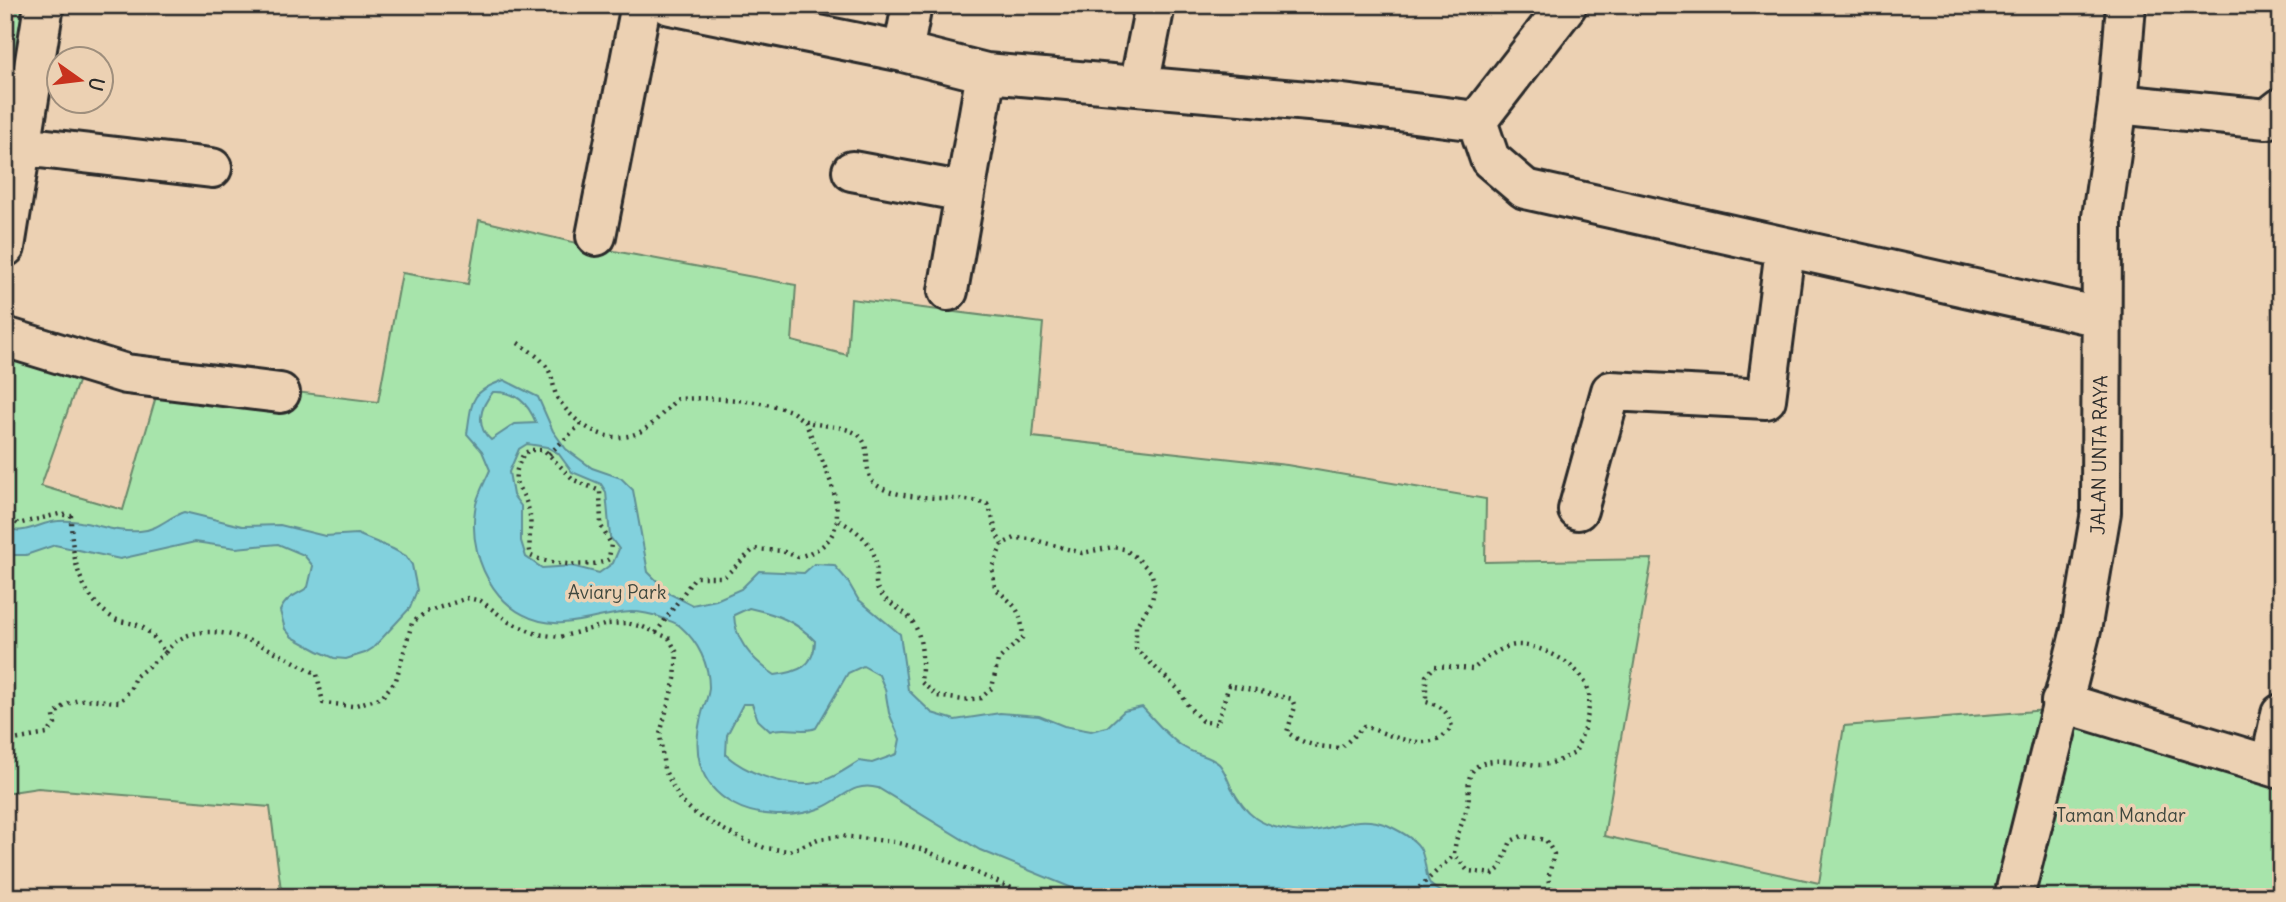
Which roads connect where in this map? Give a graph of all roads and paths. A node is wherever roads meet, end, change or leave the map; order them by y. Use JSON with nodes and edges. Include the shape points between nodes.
{"nodes":[{"id":1,"x":44,"y":5,"type":"edge"},
{"id":2,"x":641,"y":5,"type":"edge"},
{"id":3,"x":670,"y":5,"type":"edge"},
{"id":4,"x":912,"y":5,"type":"edge"},
{"id":5,"x":1155,"y":5,"type":"edge"},
{"id":6,"x":1567,"y":5,"type":"edge"},
{"id":7,"x":2126,"y":5,"type":"edge"},
{"id":8,"x":903,"y":52,"type":"junction"},
{"id":9,"x":986,"y":73,"type":"junction"},
{"id":10,"x":1139,"y":86,"type":"junction"},
{"id":11,"x":2118,"y":104,"type":"junction"},
{"id":12,"x":2281,"y":108,"type":"edge"},
{"id":13,"x":1477,"y":121,"type":"junction"},
{"id":14,"x":22,"y":146,"type":"junction"},
{"id":15,"x":212,"y":168,"type":"dead end"},
{"id":16,"x":852,"y":171,"type":"dead end"},
{"id":17,"x":965,"y":192,"type":"junction"},
{"id":18,"x":596,"y":236,"type":"dead end"},
{"id":19,"x":5,"y":247,"type":"edge"},
{"id":20,"x":1785,"y":249,"type":"junction"},
{"id":21,"x":948,"y":291,"type":"dead end"},
{"id":22,"x":2100,"y":317,"type":"junction"},
{"id":23,"x":5,"y":337,"type":"edge"},
{"id":24,"x":519,"y":344,"type":"dead end"},
{"id":25,"x":280,"y":393,"type":"dead end"},
{"id":26,"x":805,"y":421,"type":"junction"},
{"id":27,"x":581,"y":424,"type":"junction"},
{"id":28,"x":549,"y":454,"type":"junction"},
{"id":29,"x":1578,"y":510,"type":"dead end"},
{"id":30,"x":5,"y":514,"type":"edge"},
{"id":31,"x":839,"y":521,"type":"junction"},
{"id":32,"x":1002,"y":544,"type":"junction"},
{"id":33,"x":656,"y":633,"type":"junction"},
{"id":34,"x":165,"y":653,"type":"junction"},
{"id":35,"x":2061,"y":702,"type":"junction"},
{"id":36,"x":2281,"y":714,"type":"edge"},
{"id":37,"x":5,"y":734,"type":"edge"},
{"id":38,"x":2276,"y":768,"type":"edge"},
{"id":39,"x":1454,"y":855,"type":"junction"},
{"id":40,"x":1032,"y":897,"type":"edge"},
{"id":41,"x":1409,"y":897,"type":"edge"},
{"id":42,"x":1554,"y":897,"type":"edge"},
{"id":43,"x":2014,"y":897,"type":"edge"}],
"edges":[{"from":1,"to":14,"type":"street"},
{"from":2,"to":18,"type":"street"},
{"from":3,"to":8,"type":"street"},
{"from":4,"to":8,"type":"street"},
{"from":5,"to":10,"type":"street"},
{"from":6,"to":13,"type":"street"},
{"from":7,"to":11,"type":"street","name":"JALAN UNTA RAYA"},
{"from":8,"to":9,"type":"street"},
{"from":9,"to":10,"type":"street"},
{"from":9,"to":17,"type":"street"},
{"from":10,"to":13,"type":"street"},
{"from":11,"to":12,"type":"street","via":[[2267,119]]},
{"from":11,"to":22,"type":"street","name":"JALAN UNTA RAYA","via":[[2102,217]]},
{"from":13,"to":20,"type":"street","via":[[1490,159],[1525,189]]},
{"from":14,"to":15,"type":"street"},
{"from":14,"to":19,"type":"street"},
{"from":16,"to":17,"type":"street"},
{"from":17,"to":21,"type":"street"},
{"from":20,"to":22,"type":"street"},
{"from":20,"to":29,"type":"street","via":[[1766,399],[1611,391]]},
{"from":22,"to":35,"type":"street","name":"JALAN UNTA RAYA","via":[[2101,512],[2081,630]]},
{"from":23,"to":25,"type":"street","via":[[126,374]]},
{"from":24,"to":27,"type":"path","via":[[544,364],[556,396]]},
{"from":26,"to":27,"type":"path","via":[[790,410],[702,397],[677,399],[636,434],[611,437]]},
{"from":26,"to":31,"type":"path","via":[[834,488]]},
{"from":26,"to":32,"type":"path","via":[[857,433],[866,443],[869,475],[875,485],[893,493],[987,504]]},
{"from":27,"to":28,"type":"path"},
{"from":28,"to":28,"type":"path","via":[[544,450],[524,453],[516,467],[515,485],[529,510],[531,556],[554,564],[602,564],[609,559],[611,544],[601,526],[600,491],[574,480]]},
{"from":30,"to":34,"type":"path","via":[[18,524],[59,514],[71,516],[80,580],[115,620],[139,625]]},
{"from":31,"to":32,"type":"path","via":[[854,529],[872,551],[880,593],[910,618],[923,657],[921,682],[937,696],[963,700],[981,698],[992,688],[998,660],[1023,637],[1015,604],[995,587],[992,568]]},
{"from":31,"to":33,"type":"path","via":[[822,548],[811,554],[798,557],[754,549],[723,577],[695,577]]},
{"from":32,"to":39,"type":"path","via":[[1015,538],[1082,553],[1124,549],[1151,572],[1155,585],[1152,601],[1136,626],[1136,649],[1180,691],[1202,721],[1217,724],[1230,685],[1292,699],[1295,707],[1287,732],[1300,743],[1341,748],[1364,726],[1402,740],[1428,743],[1444,737],[1452,727],[1449,716],[1440,705],[1426,702],[1426,676],[1435,666],[1473,669],[1514,645],[1540,649],[1576,670],[1589,693],[1585,729],[1575,753],[1547,764],[1491,761],[1476,767],[1470,775],[1469,799]]},
{"from":33,"to":34,"type":"path","via":[[626,623],[560,637],[537,634],[468,598],[426,612],[412,623],[396,680],[382,697],[353,706],[323,704],[317,674],[227,634],[199,633],[176,639]]},
{"from":33,"to":40,"type":"path","via":[[669,638],[677,653],[660,734],[664,769],[680,800],[697,815],[765,848],[790,851],[818,839],[841,836],[895,842]]},
{"from":34,"to":37,"type":"path","via":[[135,677],[120,702],[83,698],[63,705],[47,734],[14,740]]},
{"from":35,"to":38,"type":"street"},
{"from":35,"to":43,"type":"street","name":"JALAN UNTA RAYA"},
{"from":36,"to":38,"type":"street"},
{"from":39,"to":41,"type":"path"},
{"from":39,"to":42,"type":"path","via":[[1468,871],[1493,874],[1511,841],[1522,836],[1546,840],[1553,854],[1548,879]]}]}
